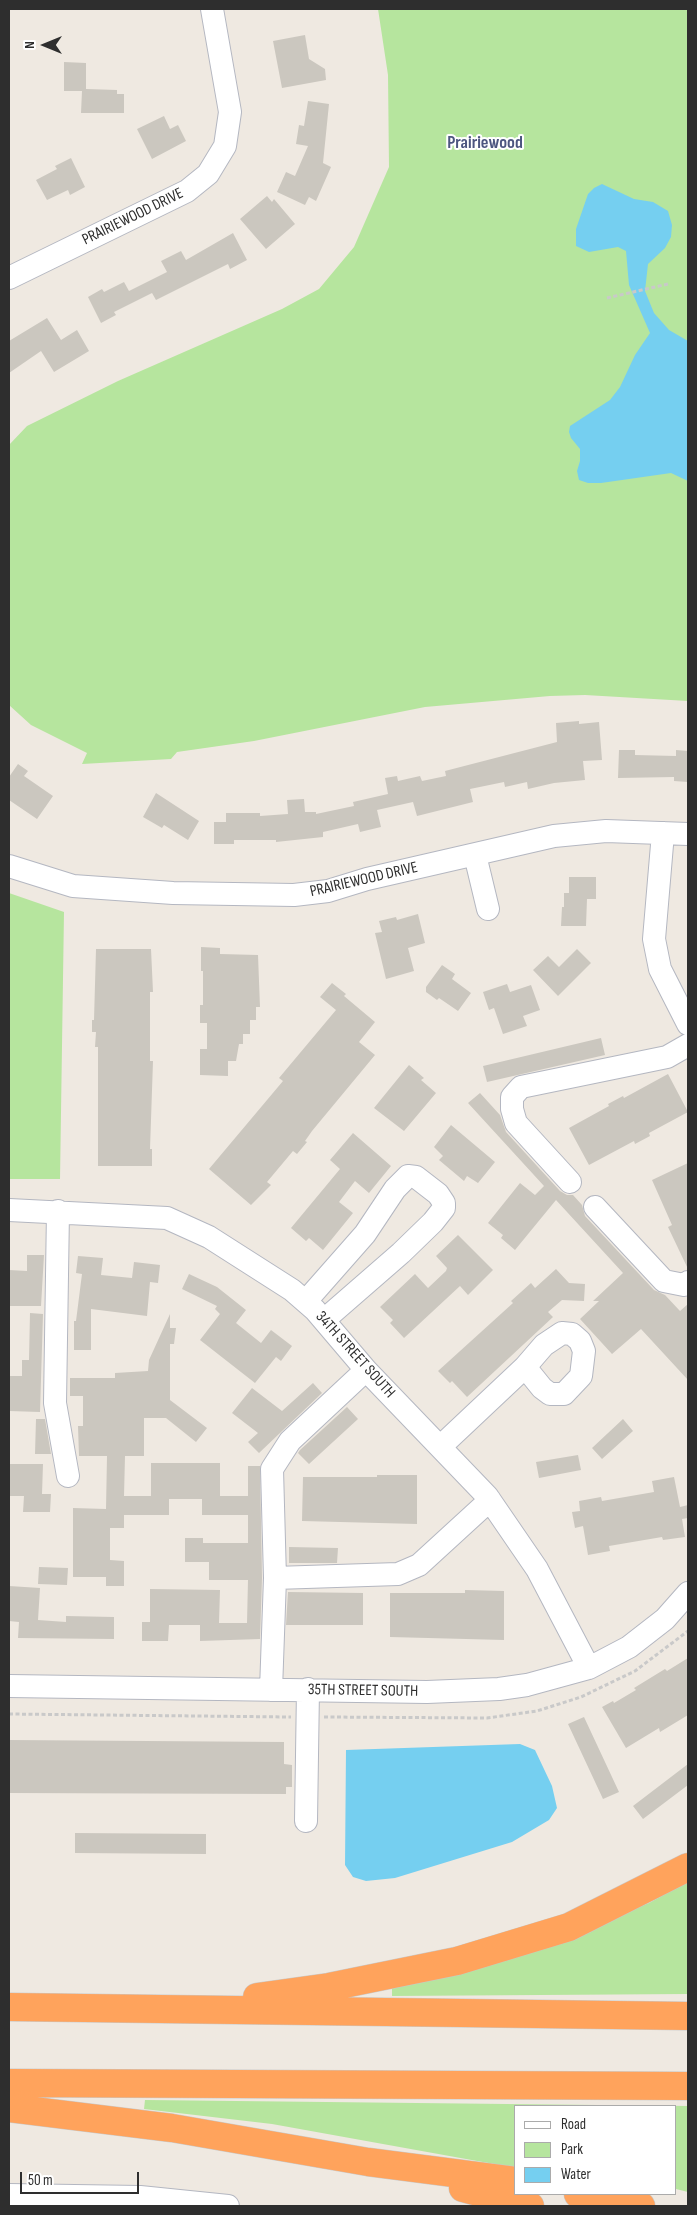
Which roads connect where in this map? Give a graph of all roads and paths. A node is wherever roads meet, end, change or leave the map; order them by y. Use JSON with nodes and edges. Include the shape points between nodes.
{"nodes":[{"id":1,"x":212,"y":9,"type":"edge"},
{"id":2,"x":9,"y":278,"type":"edge"},
{"id":3,"x":668,"y":284,"type":"dead end"},
{"id":4,"x":607,"y":298,"type":"dead end"},
{"id":5,"x":663,"y":833,"type":"junction"},
{"id":6,"x":688,"y":834,"type":"edge"},
{"id":7,"x":475,"y":855,"type":"junction"},
{"id":8,"x":9,"y":866,"type":"edge"},
{"id":9,"x":488,"y":909,"type":"dead end"},
{"id":10,"x":688,"y":1024,"type":"edge"},
{"id":11,"x":688,"y":1046,"type":"edge"},
{"id":12,"x":570,"y":1182,"type":"dead end"},
{"id":13,"x":595,"y":1207,"type":"dead end"},
{"id":14,"x":9,"y":1210,"type":"edge"},
{"id":15,"x":58,"y":1212,"type":"junction"},
{"id":16,"x":688,"y":1282,"type":"edge"},
{"id":17,"x":306,"y":1302,"type":"junction"},
{"id":18,"x":324,"y":1320,"type":"junction"},
{"id":19,"x":525,"y":1367,"type":"dead end"},
{"id":20,"x":366,"y":1370,"type":"junction"},
{"id":21,"x":440,"y":1447,"type":"junction"},
{"id":22,"x":68,"y":1476,"type":"dead end"},
{"id":23,"x":490,"y":1500,"type":"junction"},
{"id":24,"x":275,"y":1578,"type":"junction"},
{"id":25,"x":688,"y":1593,"type":"edge"},
{"id":26,"x":589,"y":1668,"type":"junction"},
{"id":27,"x":9,"y":1686,"type":"edge"},
{"id":28,"x":308,"y":1689,"type":"junction"},
{"id":29,"x":271,"y":1690,"type":"junction"},
{"id":30,"x":306,"y":1821,"type":"dead end"},
{"id":31,"x":688,"y":1868,"type":"edge"},
{"id":32,"x":9,"y":2007,"type":"edge"},
{"id":33,"x":171,"y":2009,"type":"junction"},
{"id":34,"x":688,"y":2016,"type":"edge"},
{"id":35,"x":9,"y":2083,"type":"edge"},
{"id":36,"x":688,"y":2086,"type":"edge"},
{"id":37,"x":9,"y":2108,"type":"edge"},
{"id":38,"x":368,"y":2162,"type":"junction"},
{"id":39,"x":514,"y":2181,"type":"edge"},
{"id":40,"x":9,"y":2195,"type":"edge"},
{"id":41,"x":583,"y":2195,"type":"edge"},
{"id":42,"x":74,"y":2201,"type":"edge"},
{"id":43,"x":179,"y":2203,"type":"edge"},
{"id":44,"x":228,"y":2206,"type":"edge"},
{"id":45,"x":530,"y":2206,"type":"edge"},
{"id":46,"x":641,"y":2206,"type":"edge"}],
"edges":[{"from":1,"to":2,"type":"street","name":"PRAIRIEWOOD DRIVE","via":[[230,112],[225,146],[208,174],[187,191]]},
{"from":3,"to":4,"type":"path"},
{"from":5,"to":6,"type":"street","name":"PRAIRIEWOOD DRIVE"},
{"from":5,"to":7,"type":"street","name":"PRAIRIEWOOD DRIVE","via":[[606,831],[554,836]]},
{"from":5,"to":10,"type":"street","via":[[654,939],[660,969]]},
{"from":7,"to":8,"type":"street","name":"PRAIRIEWOOD DRIVE","via":[[328,891],[294,895],[173,893],[73,886]]},
{"from":7,"to":9,"type":"street"},
{"from":11,"to":12,"type":"street","via":[[666,1057],[521,1088],[512,1097],[516,1123]]},
{"from":13,"to":16,"type":"street","via":[[664,1281],[684,1285]]},
{"from":14,"to":15,"type":"street","name":"34TH STREET SOUTH"},
{"from":15,"to":17,"type":"street","name":"34TH STREET SOUTH","via":[[167,1218],[209,1237]]},
{"from":15,"to":22,"type":"street","via":[[55,1403]]},
{"from":17,"to":18,"type":"street","name":"34TH STREET SOUTH"},
{"from":17,"to":18,"type":"street","via":[[365,1234],[395,1189],[408,1176],[416,1177],[438,1194],[444,1208],[433,1222]]},
{"from":18,"to":20,"type":"street","name":"34TH STREET SOUTH"},
{"from":19,"to":21,"type":"street"},
{"from":20,"to":21,"type":"street","name":"34TH STREET SOUTH"},
{"from":20,"to":24,"type":"street","via":[[290,1441],[272,1469]]},
{"from":21,"to":23,"type":"street","name":"34TH STREET SOUTH"},
{"from":23,"to":24,"type":"street","via":[[420,1564],[398,1574]]},
{"from":23,"to":26,"type":"street","name":"34TH STREET SOUTH","via":[[537,1569]]},
{"from":24,"to":29,"type":"street"},
{"from":25,"to":26,"type":"street","name":"35TH STREET SOUTH","via":[[665,1619],[629,1647]]},
{"from":26,"to":28,"type":"street","name":"35TH STREET SOUTH","via":[[527,1685],[491,1690]]},
{"from":27,"to":29,"type":"street","name":"35TH STREET SOUTH"},
{"from":28,"to":29,"type":"street","name":"35TH STREET SOUTH"},
{"from":28,"to":30,"type":"street"},
{"from":31,"to":33,"type":"highway","via":[[569,1927],[457,1961],[329,1987]]},
{"from":32,"to":33,"type":"highway"},
{"from":33,"to":34,"type":"highway"},
{"from":35,"to":36,"type":"highway"},
{"from":37,"to":38,"type":"highway","via":[[172,2128]]},
{"from":38,"to":39,"type":"highway"},
{"from":38,"to":45,"type":"highway"},
{"from":40,"to":42,"type":"street"},
{"from":41,"to":46,"type":"highway"},
{"from":42,"to":43,"type":"street"},
{"from":43,"to":44,"type":"street"}]}
